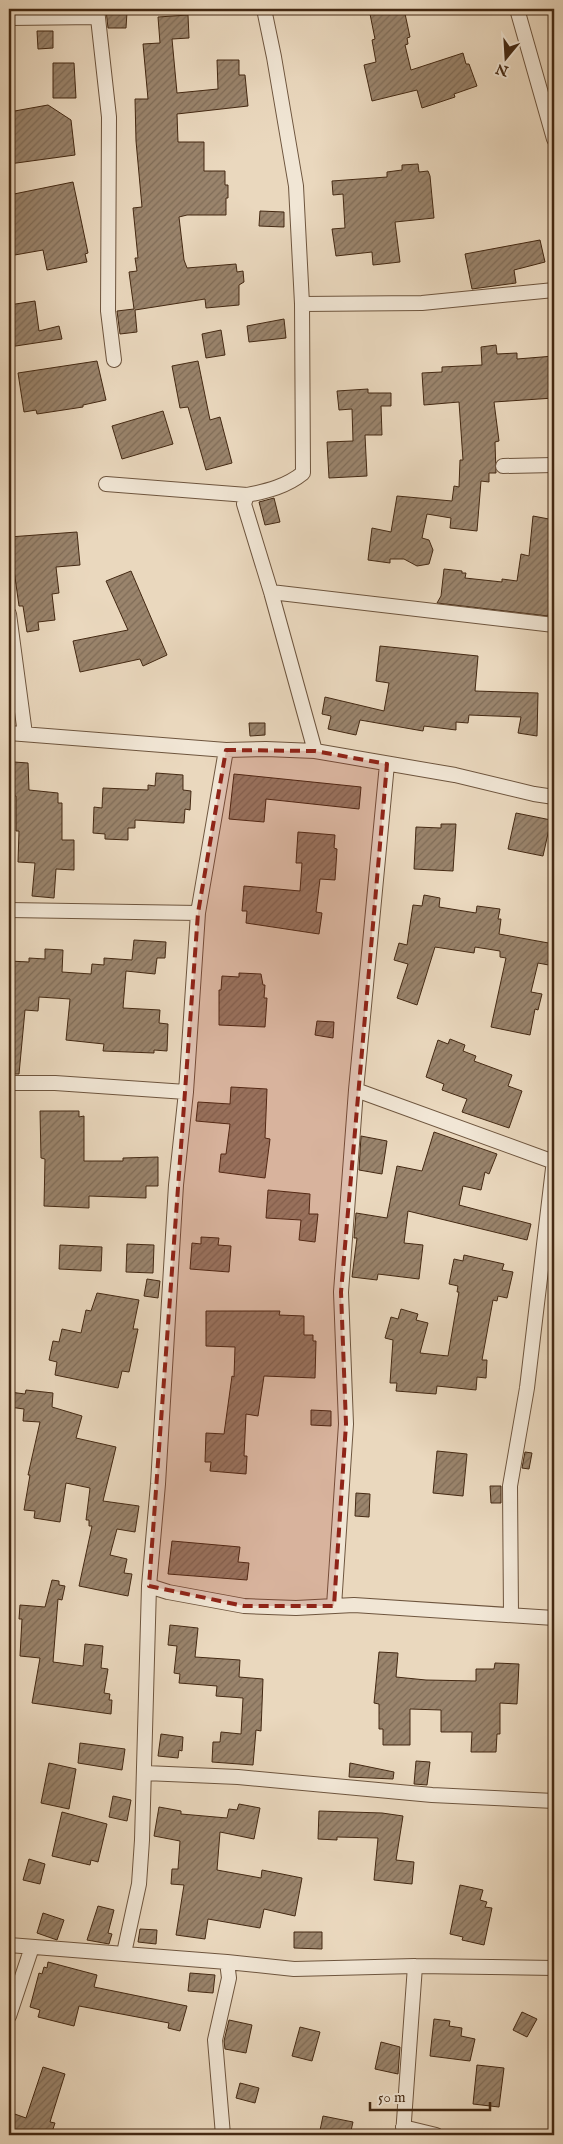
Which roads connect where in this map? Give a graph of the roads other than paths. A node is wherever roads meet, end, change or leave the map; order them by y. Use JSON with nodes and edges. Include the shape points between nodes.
{"nodes":[{"id":1,"x":264,"y":9,"type":"edge"},
{"id":2,"x":517,"y":9,"type":"edge"},
{"id":3,"x":98,"y":13,"type":"edge"},
{"id":4,"x":9,"y":18,"type":"edge"},
{"id":5,"x":554,"y":138,"type":"edge"},
{"id":6,"x":554,"y":290,"type":"edge"},
{"id":7,"x":302,"y":304,"type":"junction"},
{"id":8,"x":114,"y":360,"type":"dead end"},
{"id":9,"x":554,"y":465,"type":"edge"},
{"id":10,"x":503,"y":466,"type":"dead end"},
{"id":11,"x":106,"y":484,"type":"dead end"},
{"id":12,"x":247,"y":495,"type":"junction"},
{"id":13,"x":271,"y":592,"type":"junction"},
{"id":14,"x":9,"y":614,"type":"edge"},
{"id":15,"x":554,"y":625,"type":"edge"},
{"id":16,"x":9,"y":733,"type":"edge"},
{"id":17,"x":25,"y":734,"type":"junction"},
{"id":18,"x":226,"y":750,"type":"junction"},
{"id":19,"x":315,"y":751,"type":"junction"},
{"id":20,"x":387,"y":764,"type":"junction"},
{"id":21,"x":554,"y":798,"type":"edge"},
{"id":22,"x":9,"y":910,"type":"edge"},
{"id":23,"x":198,"y":913,"type":"junction"},
{"id":24,"x":9,"y":1083,"type":"edge"},
{"id":25,"x":356,"y":1090,"type":"junction"},
{"id":26,"x":186,"y":1092,"type":"junction"},
{"id":27,"x":554,"y":1161,"type":"edge"},
{"id":28,"x":149,"y":1586,"type":"junction"},
{"id":29,"x":334,"y":1606,"type":"junction"},
{"id":30,"x":511,"y":1614,"type":"junction"},
{"id":31,"x":554,"y":1618,"type":"edge"},
{"id":32,"x":145,"y":1773,"type":"junction"},
{"id":33,"x":554,"y":1802,"type":"edge"},
{"id":34,"x":9,"y":1945,"type":"edge"},
{"id":35,"x":32,"y":1947,"type":"junction"},
{"id":36,"x":124,"y":1953,"type":"junction"},
{"id":37,"x":227,"y":1962,"type":"junction"},
{"id":38,"x":416,"y":1966,"type":"junction"},
{"id":39,"x":554,"y":1968,"type":"edge"},
{"id":40,"x":9,"y":2016,"type":"edge"},
{"id":41,"x":403,"y":2131,"type":"edge"},
{"id":42,"x":223,"y":2135,"type":"edge"},
{"id":43,"x":436,"y":2135,"type":"edge"}],
"edges":[{"from":1,"to":7,"type":"street","via":[[296,186]]},
{"from":2,"to":5,"type":"street"},
{"from":3,"to":4,"type":"street"},
{"from":3,"to":8,"type":"street","via":[[109,117],[108,311]]},
{"from":6,"to":7,"type":"street","via":[[422,303]]},
{"from":7,"to":12,"type":"street","via":[[304,473],[293,482]]},
{"from":9,"to":10,"type":"street"},
{"from":11,"to":12,"type":"street"},
{"from":12,"to":13,"type":"street","via":[[244,504]]},
{"from":13,"to":15,"type":"street"},
{"from":13,"to":19,"type":"street"},
{"from":14,"to":17,"type":"street"},
{"from":16,"to":17,"type":"street"},
{"from":17,"to":18,"type":"street"},
{"from":18,"to":19,"type":"street"},
{"from":18,"to":23,"type":"street"},
{"from":19,"to":20,"type":"street"},
{"from":20,"to":21,"type":"street","via":[[455,775]]},
{"from":20,"to":25,"type":"street"},
{"from":22,"to":23,"type":"street"},
{"from":23,"to":26,"type":"street"},
{"from":24,"to":26,"type":"street"},
{"from":25,"to":27,"type":"street"},
{"from":25,"to":29,"type":"street","via":[[341,1292],[346,1424]]},
{"from":26,"to":28,"type":"street","via":[[176,1185]]},
{"from":27,"to":30,"type":"street","via":[[526,1388],[510,1486]]},
{"from":28,"to":29,"type":"street","via":[[244,1606]]},
{"from":28,"to":32,"type":"street"},
{"from":29,"to":30,"type":"street","via":[[354,1604]]},
{"from":30,"to":31,"type":"street"},
{"from":32,"to":33,"type":"street","via":[[238,1777],[432,1795]]},
{"from":32,"to":36,"type":"street","via":[[139,1884]]},
{"from":34,"to":35,"type":"street"},
{"from":35,"to":36,"type":"street"},
{"from":35,"to":40,"type":"street"},
{"from":36,"to":37,"type":"street"},
{"from":37,"to":38,"type":"street","via":[[294,1969]]},
{"from":37,"to":42,"type":"street","via":[[229,1978],[215,2040]]},
{"from":38,"to":39,"type":"street"},
{"from":38,"to":41,"type":"street"},
{"from":41,"to":43,"type":"street"}]}
